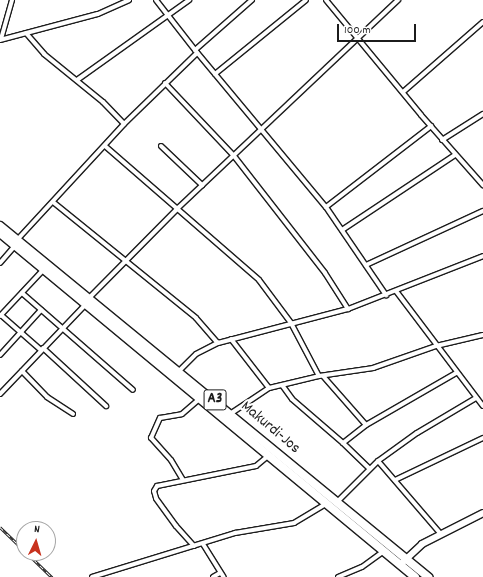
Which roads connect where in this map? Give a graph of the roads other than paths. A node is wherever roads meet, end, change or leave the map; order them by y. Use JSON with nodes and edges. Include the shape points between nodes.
{"nodes":[{"id":1,"x":12,"y":0,"type":"edge"},
{"id":2,"x":129,"y":0,"type":"edge"},
{"id":3,"x":156,"y":0,"type":"edge"},
{"id":4,"x":189,"y":0,"type":"edge"},
{"id":5,"x":252,"y":0,"type":"edge"},
{"id":6,"x":306,"y":0,"type":"edge"},
{"id":7,"x":326,"y":0,"type":"edge"},
{"id":8,"x":398,"y":0,"type":"edge"},
{"id":9,"x":168,"y":17,"type":"junction"},
{"id":10,"x":483,"y":22,"type":"edge"},
{"id":11,"x":26,"y":33,"type":"junction"},
{"id":12,"x":358,"y":38,"type":"junction"},
{"id":13,"x":1,"y":39,"type":"edge"},
{"id":14,"x":196,"y":52,"type":"junction"},
{"id":15,"x":215,"y":74,"type":"junction"},
{"id":16,"x":77,"y":80,"type":"junction"},
{"id":17,"x":165,"y":83,"type":"junction"},
{"id":18,"x":403,"y":92,"type":"junction"},
{"id":19,"x":483,"y":114,"type":"edge"},
{"id":20,"x":124,"y":124,"type":"junction"},
{"id":21,"x":431,"y":126,"type":"junction"},
{"id":22,"x":262,"y":130,"type":"junction"},
{"id":23,"x":442,"y":140,"type":"junction"},
{"id":24,"x":105,"y":146,"type":"junction"},
{"id":25,"x":161,"y":146,"type":"dead end"},
{"id":26,"x":456,"y":155,"type":"junction"},
{"id":27,"x":234,"y":156,"type":"junction"},
{"id":28,"x":202,"y":185,"type":"junction"},
{"id":29,"x":483,"y":185,"type":"edge"},
{"id":30,"x":53,"y":202,"type":"junction"},
{"id":31,"x":326,"y":206,"type":"junction"},
{"id":32,"x":178,"y":208,"type":"junction"},
{"id":33,"x":483,"y":211,"type":"edge"},
{"id":34,"x":0,"y":226,"type":"edge"},
{"id":35,"x":342,"y":230,"type":"junction"},
{"id":36,"x":0,"y":233,"type":"edge"},
{"id":37,"x":16,"y":243,"type":"junction"},
{"id":38,"x":483,"y":256,"type":"edge"},
{"id":39,"x":125,"y":262,"type":"junction"},
{"id":40,"x":0,"y":263,"type":"edge"},
{"id":41,"x":366,"y":264,"type":"junction"},
{"id":42,"x":44,"y":270,"type":"junction"},
{"id":43,"x":396,"y":291,"type":"junction"},
{"id":44,"x":22,"y":293,"type":"junction"},
{"id":45,"x":386,"y":295,"type":"junction"},
{"id":46,"x":87,"y":302,"type":"junction"},
{"id":47,"x":348,"y":309,"type":"junction"},
{"id":48,"x":41,"y":310,"type":"junction"},
{"id":49,"x":1,"y":316,"type":"edge"},
{"id":50,"x":291,"y":323,"type":"junction"},
{"id":51,"x":62,"y":329,"type":"junction"},
{"id":52,"x":21,"y":332,"type":"junction"},
{"id":53,"x":483,"y":335,"type":"edge"},
{"id":54,"x":231,"y":339,"type":"junction"},
{"id":55,"x":218,"y":343,"type":"junction"},
{"id":56,"x":436,"y":346,"type":"junction"},
{"id":57,"x":42,"y":349,"type":"junction"},
{"id":58,"x":0,"y":355,"type":"edge"},
{"id":59,"x":179,"y":370,"type":"junction"},
{"id":60,"x":22,"y":371,"type":"junction"},
{"id":61,"x":456,"y":373,"type":"junction"},
{"id":62,"x":321,"y":376,"type":"junction"},
{"id":63,"x":173,"y":377,"type":"junction"},
{"id":64,"x":282,"y":385,"type":"junction"},
{"id":65,"x":269,"y":388,"type":"junction"},
{"id":66,"x":133,"y":390,"type":"dead end"},
{"id":67,"x":0,"y":394,"type":"edge"},
{"id":68,"x":476,"y":398,"type":"junction"},
{"id":69,"x":199,"y":399,"type":"junction"},
{"id":70,"x":106,"y":406,"type":"dead end"},
{"id":71,"x":483,"y":406,"type":"edge"},
{"id":72,"x":74,"y":414,"type":"dead end"},
{"id":73,"x":230,"y":414,"type":"junction"},
{"id":74,"x":366,"y":425,"type":"junction"},
{"id":75,"x":483,"y":438,"type":"edge"},
{"id":76,"x":343,"y":443,"type":"junction"},
{"id":77,"x":268,"y":456,"type":"junction"},
{"id":78,"x":378,"y":461,"type":"junction"},
{"id":79,"x":370,"y":469,"type":"junction"},
{"id":80,"x":183,"y":480,"type":"junction"},
{"id":81,"x":395,"y":480,"type":"junction"},
{"id":82,"x":336,"y":502,"type":"junction"},
{"id":83,"x":327,"y":503,"type":"junction"},
{"id":84,"x":483,"y":513,"type":"edge"},
{"id":85,"x":440,"y":533,"type":"junction"},
{"id":86,"x":202,"y":544,"type":"junction"},
{"id":87,"x":194,"y":546,"type":"junction"},
{"id":88,"x":384,"y":551,"type":"junction"},
{"id":89,"x":406,"y":558,"type":"junction"},
{"id":90,"x":400,"y":565,"type":"junction"},
{"id":91,"x":220,"y":573,"type":"junction"},
{"id":92,"x":411,"y":576,"type":"edge"},
{"id":93,"x":92,"y":577,"type":"edge"},
{"id":94,"x":213,"y":577,"type":"edge"},
{"id":95,"x":224,"y":577,"type":"edge"},
{"id":96,"x":338,"y":577,"type":"edge"},
{"id":97,"x":428,"y":577,"type":"edge"}],
"edges":[{"from":1,"to":13,"type":"street"},
{"from":2,"to":11,"type":"street","via":[[98,14]]},
{"from":3,"to":9,"type":"street"},
{"from":4,"to":9,"type":"street"},
{"from":5,"to":14,"type":"street"},
{"from":6,"to":15,"type":"street"},
{"from":7,"to":12,"type":"street"},
{"from":8,"to":12,"type":"street"},
{"from":9,"to":14,"type":"street"},
{"from":9,"to":16,"type":"street"},
{"from":10,"to":18,"type":"street"},
{"from":11,"to":13,"type":"street"},
{"from":11,"to":16,"type":"street","via":[[44,54]]},
{"from":12,"to":18,"type":"street"},
{"from":12,"to":22,"type":"street"},
{"from":14,"to":15,"type":"street"},
{"from":14,"to":17,"type":"street"},
{"from":15,"to":22,"type":"street"},
{"from":16,"to":20,"type":"street"},
{"from":17,"to":20,"type":"street"},
{"from":17,"to":27,"type":"street"},
{"from":18,"to":21,"type":"street"},
{"from":19,"to":23,"type":"street"},
{"from":20,"to":24,"type":"street"},
{"from":21,"to":23,"type":"street"},
{"from":21,"to":31,"type":"street"},
{"from":22,"to":27,"type":"street"},
{"from":22,"to":31,"type":"street"},
{"from":23,"to":26,"type":"street"},
{"from":24,"to":30,"type":"street"},
{"from":24,"to":32,"type":"street"},
{"from":25,"to":28,"type":"street"},
{"from":26,"to":29,"type":"street"},
{"from":26,"to":35,"type":"street"},
{"from":27,"to":28,"type":"street"},
{"from":27,"to":47,"type":"street","via":[[325,273]]},
{"from":28,"to":32,"type":"street"},
{"from":30,"to":37,"type":"street"},
{"from":30,"to":39,"type":"street"},
{"from":31,"to":35,"type":"street"},
{"from":32,"to":39,"type":"street"},
{"from":32,"to":50,"type":"street","via":[[249,269],[276,300]]},
{"from":33,"to":41,"type":"street"},
{"from":34,"to":37,"type":"highway","name":"Makurdi-Jos","number":"A3"},
{"from":35,"to":41,"type":"street"},
{"from":36,"to":37,"type":"highway","name":"Makurdi-Jos","number":"A3"},
{"from":37,"to":40,"type":"street"},
{"from":37,"to":42,"type":"highway","name":"Makurdi-Jos","number":"A3"},
{"from":37,"to":46,"type":"highway","name":"Makurdi-Jos","number":"A3"},
{"from":38,"to":43,"type":"street"},
{"from":39,"to":46,"type":"street"},
{"from":39,"to":55,"type":"street","via":[[196,318]]},
{"from":41,"to":45,"type":"street"},
{"from":42,"to":44,"type":"street"},
{"from":42,"to":46,"type":"highway","name":"Makurdi-Jos","number":"A3"},
{"from":43,"to":45,"type":"street"},
{"from":43,"to":56,"type":"street"},
{"from":44,"to":48,"type":"street"},
{"from":44,"to":49,"type":"street"},
{"from":45,"to":47,"type":"street"},
{"from":46,"to":51,"type":"street"},
{"from":46,"to":59,"type":"highway","name":"Makurdi-Jos","number":"A3"},
{"from":46,"to":63,"type":"highway","name":"Makurdi-Jos","number":"A3"},
{"from":47,"to":50,"type":"street"},
{"from":48,"to":51,"type":"street"},
{"from":48,"to":52,"type":"street"},
{"from":49,"to":52,"type":"street"},
{"from":50,"to":54,"type":"street"},
{"from":50,"to":62,"type":"street"},
{"from":51,"to":57,"type":"street"},
{"from":51,"to":66,"type":"street"},
{"from":52,"to":57,"type":"street"},
{"from":52,"to":58,"type":"street"},
{"from":53,"to":56,"type":"street"},
{"from":54,"to":55,"type":"street"},
{"from":54,"to":65,"type":"street"},
{"from":55,"to":59,"type":"street","via":[[196,354]]},
{"from":56,"to":61,"type":"street"},
{"from":56,"to":62,"type":"street","via":[[373,368]]},
{"from":57,"to":60,"type":"street"},
{"from":57,"to":70,"type":"street"},
{"from":59,"to":63,"type":"street"},
{"from":59,"to":73,"type":"highway","name":"Makurdi-Jos","number":"A3"},
{"from":60,"to":67,"type":"street"},
{"from":60,"to":72,"type":"street","via":[[47,397]]},
{"from":61,"to":68,"type":"street"},
{"from":61,"to":74,"type":"street"},
{"from":62,"to":64,"type":"street"},
{"from":62,"to":74,"type":"street"},
{"from":63,"to":69,"type":"highway","name":"Makurdi-Jos","number":"A3"},
{"from":64,"to":65,"type":"street"},
{"from":64,"to":76,"type":"street","via":[[292,399]]},
{"from":65,"to":73,"type":"street"},
{"from":68,"to":71,"type":"street"},
{"from":68,"to":78,"type":"street","via":[[416,433]]},
{"from":69,"to":77,"type":"highway","name":"Makurdi-Jos","number":"A3"},
{"from":69,"to":80,"type":"street","via":[[182,414],[162,415],[152,433],[152,442],[171,460]]},
{"from":73,"to":82,"type":"highway","name":"Makurdi-Jos","number":"A3"},
{"from":74,"to":76,"type":"street"},
{"from":75,"to":81,"type":"street"},
{"from":76,"to":79,"type":"street"},
{"from":77,"to":80,"type":"street","via":[[256,466]]},
{"from":77,"to":83,"type":"highway","name":"Makurdi-Jos","number":"A3"},
{"from":78,"to":79,"type":"street"},
{"from":78,"to":81,"type":"street"},
{"from":79,"to":82,"type":"street"},
{"from":80,"to":87,"type":"street","via":[[157,486],[154,491],[176,526]]},
{"from":81,"to":85,"type":"street"},
{"from":82,"to":89,"type":"highway","name":"Makurdi-Jos","number":"A3"},
{"from":83,"to":86,"type":"street","via":[[294,523],[235,533]]},
{"from":83,"to":88,"type":"highway","name":"Makurdi-Jos","number":"A3"},
{"from":84,"to":85,"type":"street"},
{"from":85,"to":89,"type":"street"},
{"from":86,"to":87,"type":"street"},
{"from":86,"to":91,"type":"street"},
{"from":87,"to":93,"type":"street"},
{"from":88,"to":90,"type":"highway","name":"Makurdi-Jos","number":"A3"},
{"from":88,"to":96,"type":"street","via":[[362,567]]},
{"from":89,"to":90,"type":"street"},
{"from":89,"to":97,"type":"highway","name":"Makurdi-Jos","number":"A3"},
{"from":90,"to":92,"type":"highway","name":"Makurdi-Jos","number":"A3"},
{"from":91,"to":94,"type":"street"},
{"from":91,"to":95,"type":"street"}]}
